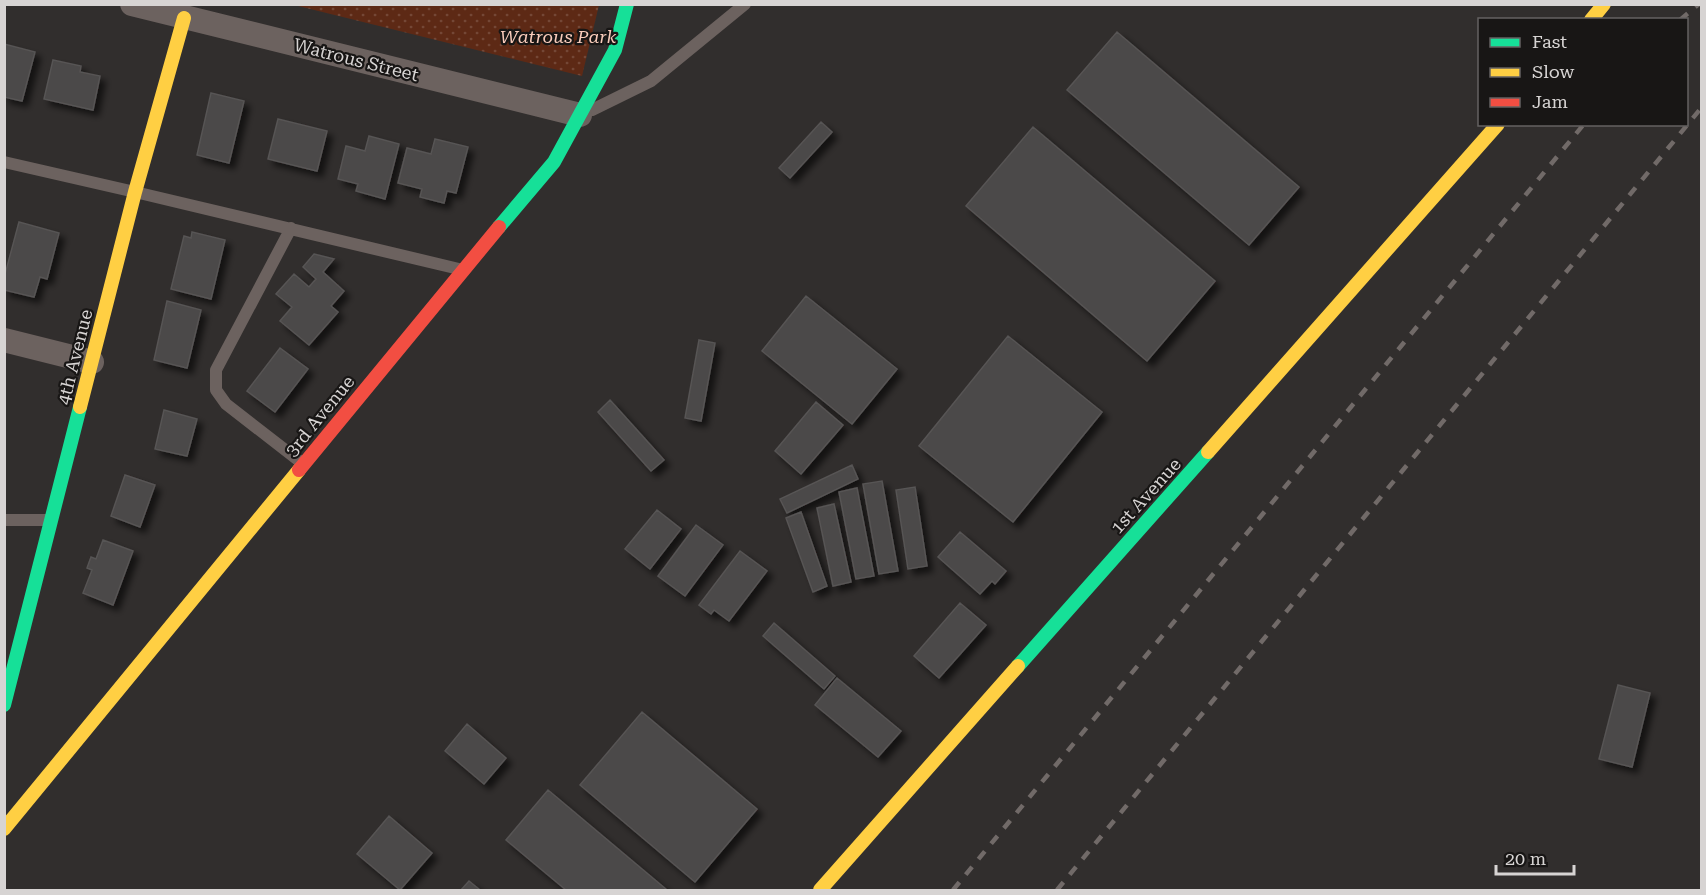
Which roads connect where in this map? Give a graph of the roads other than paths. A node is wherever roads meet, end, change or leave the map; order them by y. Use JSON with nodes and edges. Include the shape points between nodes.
{"nodes":[{"id":1,"x":132,"y":4,"type":"edge"},
{"id":2,"x":627,"y":4,"type":"edge"},
{"id":3,"x":745,"y":4,"type":"edge"},
{"id":4,"x":1604,"y":4,"type":"edge"},
{"id":5,"x":184,"y":18,"type":"junction"},
{"id":6,"x":1593,"y":18,"type":"edge"},
{"id":7,"x":580,"y":115,"type":"junction"},
{"id":8,"x":1496,"y":126,"type":"edge"},
{"id":9,"x":4,"y":162,"type":"edge"},
{"id":10,"x":135,"y":192,"type":"junction"},
{"id":11,"x":291,"y":228,"type":"junction"},
{"id":12,"x":463,"y":270,"type":"junction"},
{"id":13,"x":4,"y":340,"type":"edge"},
{"id":14,"x":92,"y":362,"type":"junction"},
{"id":15,"x":304,"y":464,"type":"junction"},
{"id":16,"x":4,"y":520,"type":"edge"},
{"id":17,"x":52,"y":520,"type":"junction"},
{"id":18,"x":4,"y":705,"type":"edge"},
{"id":19,"x":4,"y":829,"type":"edge"},
{"id":20,"x":820,"y":891,"type":"edge"}],
"edges":[{"from":1,"to":5,"type":"street","name":"Watrous Street"},
{"from":2,"to":7,"type":"street","name":"3rd Avenue","via":[[615,50]]},
{"from":3,"to":7,"type":"lane","via":[[651,81]]},
{"from":4,"to":6,"type":"street"},
{"from":5,"to":7,"type":"street","name":"Watrous Street"},
{"from":5,"to":10,"type":"street","name":"4th Avenue"},
{"from":7,"to":12,"type":"street","name":"3rd Avenue","via":[[554,162]]},
{"from":8,"to":20,"type":"street","name":"1st Avenue"},
{"from":9,"to":10,"type":"lane"},
{"from":10,"to":11,"type":"lane"},
{"from":10,"to":14,"type":"street","name":"4th Avenue"},
{"from":11,"to":12,"type":"lane"},
{"from":11,"to":15,"type":"lane","via":[[216,370],[216,390],[226,404]]},
{"from":12,"to":15,"type":"street","name":"3rd Avenue"},
{"from":13,"to":14,"type":"street"},
{"from":14,"to":17,"type":"street","name":"4th Avenue"},
{"from":15,"to":19,"type":"street","name":"3rd Avenue"},
{"from":16,"to":17,"type":"lane"},
{"from":17,"to":18,"type":"street","name":"4th Avenue"}]}
